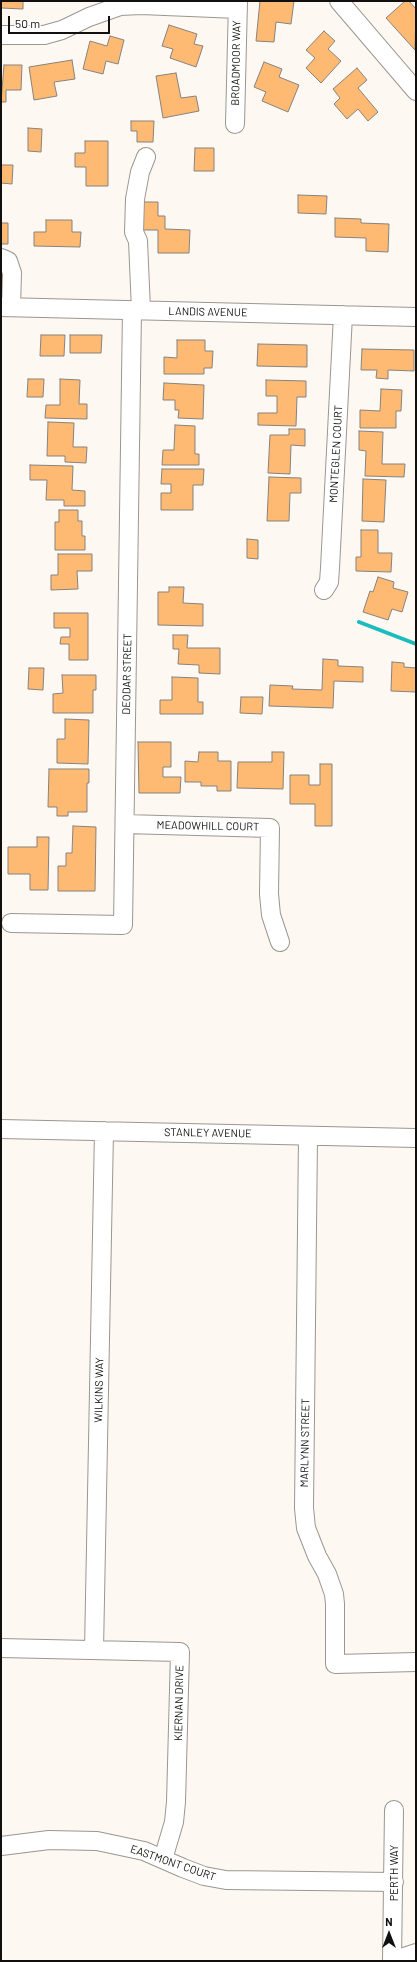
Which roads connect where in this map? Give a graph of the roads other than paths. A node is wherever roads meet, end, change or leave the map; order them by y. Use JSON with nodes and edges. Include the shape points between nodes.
{"nodes":[{"id":1,"x":339,"y":1,"type":"edge"},
{"id":2,"x":238,"y":5,"type":"edge"},
{"id":3,"x":1,"y":35,"type":"edge"},
{"id":4,"x":416,"y":91,"type":"edge"},
{"id":5,"x":235,"y":124,"type":"dead end"},
{"id":6,"x":146,"y":157,"type":"dead end"},
{"id":7,"x":1,"y":258,"type":"edge"},
{"id":8,"x":6,"y":307,"type":"edge"},
{"id":9,"x":137,"y":310,"type":"junction"},
{"id":10,"x":343,"y":315,"type":"junction"},
{"id":11,"x":416,"y":317,"type":"edge"},
{"id":12,"x":324,"y":590,"type":"dead end"},
{"id":13,"x":125,"y":824,"type":"junction"},
{"id":14,"x":11,"y":923,"type":"dead end"},
{"id":15,"x":280,"y":942,"type":"dead end"},
{"id":16,"x":1,"y":1129,"type":"edge"},
{"id":17,"x":104,"y":1131,"type":"junction"},
{"id":18,"x":308,"y":1136,"type":"junction"},
{"id":19,"x":416,"y":1138,"type":"edge"},
{"id":20,"x":1,"y":1648,"type":"edge"},
{"id":21,"x":94,"y":1650,"type":"junction"},
{"id":22,"x":416,"y":1662,"type":"edge"},
{"id":23,"x":394,"y":1810,"type":"dead end"},
{"id":24,"x":1,"y":1846,"type":"edge"},
{"id":25,"x":163,"y":1859,"type":"junction"},
{"id":26,"x":394,"y":1882,"type":"junction"},
{"id":27,"x":416,"y":1953,"type":"edge"},
{"id":28,"x":392,"y":1961,"type":"edge"}],
"edges":[{"from":1,"to":4,"type":"street"},
{"from":2,"to":3,"type":"street","via":[[120,6],[44,35]]},
{"from":2,"to":5,"type":"street","name":"BROADMOOR WAY"},
{"from":6,"to":9,"type":"street","name":"DEODAR STREET","via":[[140,172],[135,199],[134,232],[138,240],[141,287]]},
{"from":7,"to":8,"type":"street","via":[[8,260],[12,273]]},
{"from":8,"to":9,"type":"street","name":"LANDIS AVENUE"},
{"from":9,"to":10,"type":"street","name":"LANDIS AVENUE"},
{"from":9,"to":13,"type":"street","name":"DEODAR STREET"},
{"from":10,"to":11,"type":"street","name":"LANDIS AVENUE"},
{"from":10,"to":12,"type":"street","name":"MONTEGLEN COURT","via":[[329,582]]},
{"from":13,"to":14,"type":"street","name":"DEODAR STREET","via":[[123,925]]},
{"from":13,"to":15,"type":"street","name":"MEADOWHILL COURT","via":[[270,828],[269,894],[271,915]]},
{"from":16,"to":17,"type":"street","name":"STANLEY AVENUE"},
{"from":17,"to":18,"type":"street","name":"STANLEY AVENUE"},
{"from":17,"to":21,"type":"street","name":"WILKINS WAY"},
{"from":18,"to":19,"type":"street","name":"STANLEY AVENUE"},
{"from":18,"to":22,"type":"street","name":"MARLYNN STREET","via":[[304,1508],[306,1528],[334,1594],[335,1664]]},
{"from":20,"to":21,"type":"street","name":"KIERNAN DRIVE"},
{"from":21,"to":25,"type":"street","name":"KIERNAN DRIVE","via":[[180,1652],[176,1802],[174,1822]]},
{"from":23,"to":26,"type":"street","name":"PERTH WAY"},
{"from":24,"to":25,"type":"street","name":"EASTMONT COURT","via":[[49,1840],[97,1840]]},
{"from":25,"to":26,"type":"street","name":"EASTMONT COURT","via":[[204,1876],[226,1880]]},
{"from":26,"to":28,"type":"street","name":"PERTH WAY"},
{"from":27,"to":28,"type":"street"}]}
